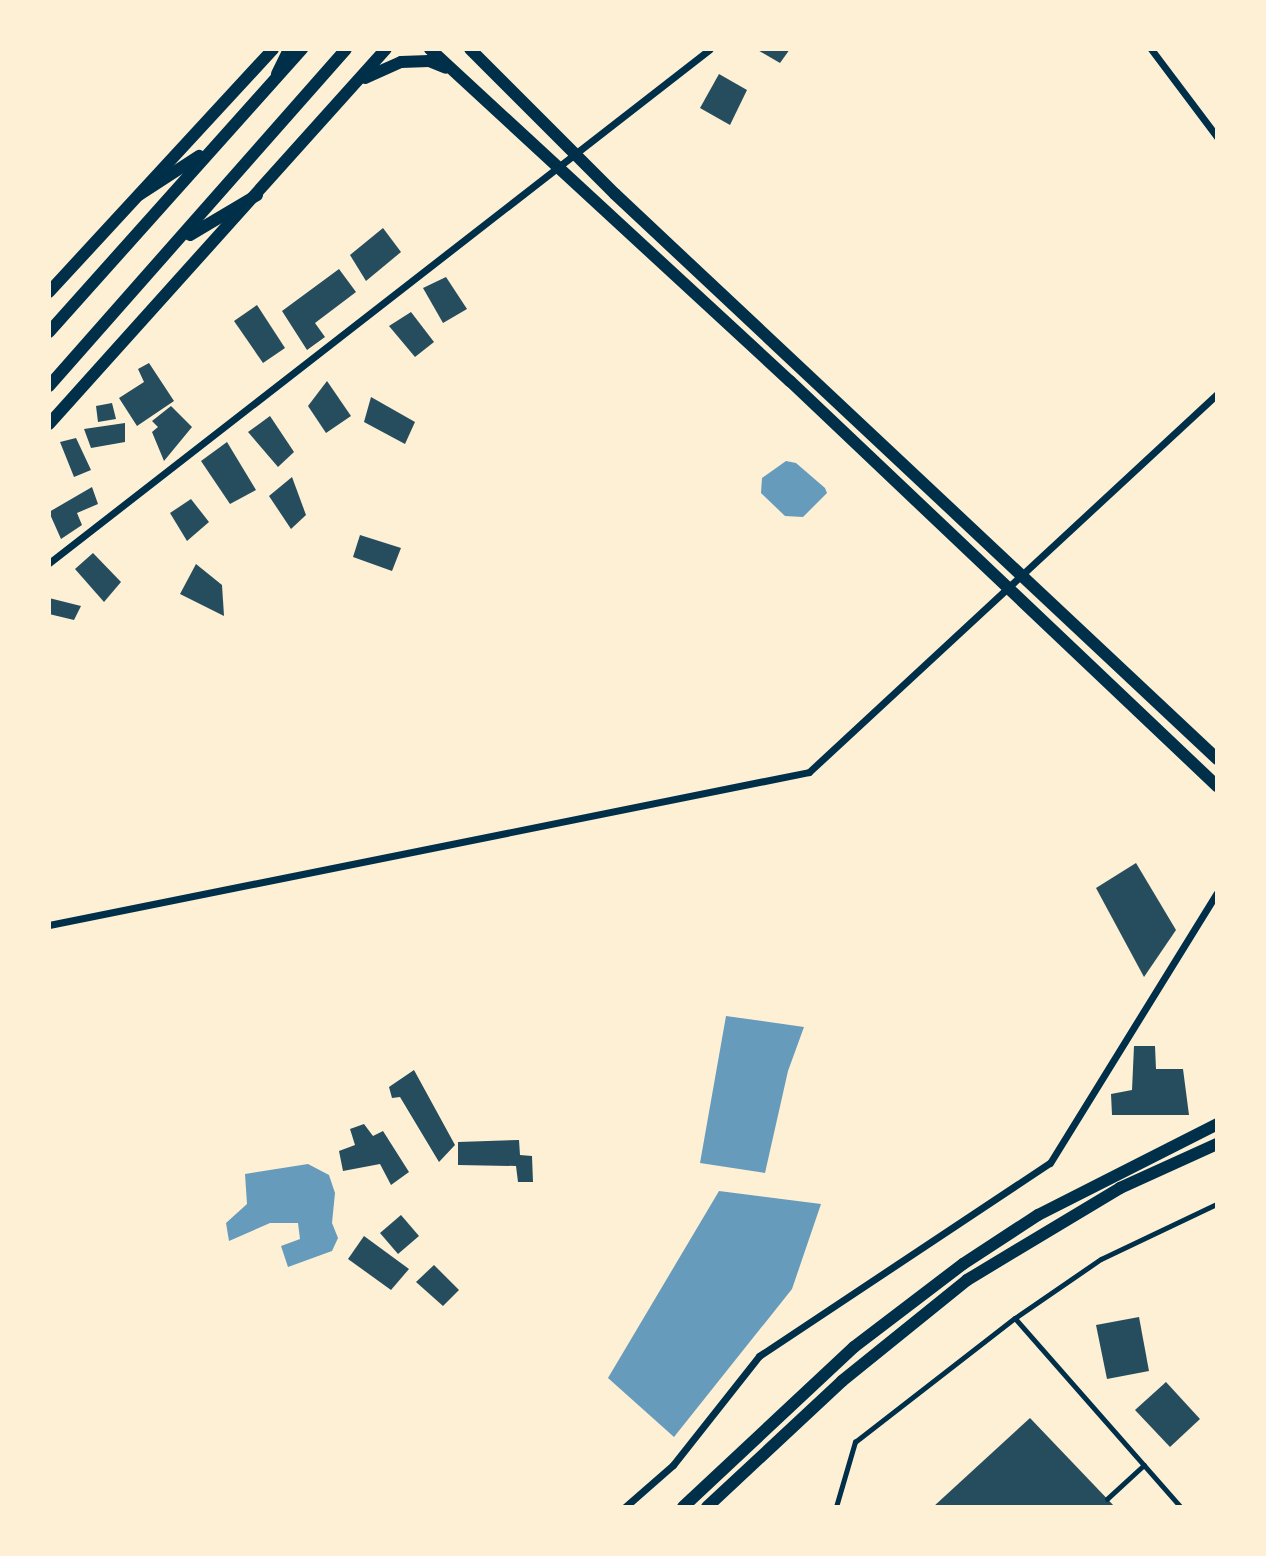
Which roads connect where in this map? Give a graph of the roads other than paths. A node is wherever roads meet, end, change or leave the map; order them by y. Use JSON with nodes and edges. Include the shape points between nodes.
{"nodes":[{"id":1,"x":273,"y":49,"type":"edge"},
{"id":2,"x":289,"y":49,"type":"edge"},
{"id":3,"x":302,"y":49,"type":"edge"},
{"id":4,"x":346,"y":49,"type":"edge"},
{"id":5,"x":386,"y":49,"type":"edge"},
{"id":6,"x":430,"y":49,"type":"edge"},
{"id":7,"x":472,"y":49,"type":"edge"},
{"id":8,"x":710,"y":49,"type":"edge"},
{"id":9,"x":1151,"y":49,"type":"edge"},
{"id":10,"x":456,"y":74,"type":"junction"},
{"id":11,"x":274,"y":80,"type":"junction"},
{"id":12,"x":351,"y":90,"type":"junction"},
{"id":13,"x":1217,"y":137,"type":"edge"},
{"id":14,"x":214,"y":146,"type":"junction"},
{"id":15,"x":576,"y":152,"type":"junction"},
{"id":16,"x":556,"y":168,"type":"junction"},
{"id":17,"x":139,"y":195,"type":"junction"},
{"id":18,"x":257,"y":195,"type":"junction"},
{"id":19,"x":180,"y":241,"type":"junction"},
{"id":20,"x":49,"y":292,"type":"edge"},
{"id":21,"x":49,"y":332,"type":"edge"},
{"id":22,"x":49,"y":386,"type":"edge"},
{"id":23,"x":1217,"y":394,"type":"edge"},
{"id":24,"x":49,"y":424,"type":"edge"},
{"id":25,"x":49,"y":564,"type":"edge"},
{"id":26,"x":1022,"y":576,"type":"junction"},
{"id":27,"x":1010,"y":588,"type":"junction"},
{"id":28,"x":1217,"y":760,"type":"edge"},
{"id":29,"x":1217,"y":786,"type":"edge"},
{"id":30,"x":1217,"y":893,"type":"edge"},
{"id":31,"x":49,"y":925,"type":"edge"},
{"id":32,"x":1217,"y":1124,"type":"edge"},
{"id":33,"x":1217,"y":1144,"type":"edge"},
{"id":34,"x":1217,"y":1204,"type":"edge"},
{"id":35,"x":1015,"y":1318,"type":"junction"},
{"id":36,"x":1144,"y":1465,"type":"junction"},
{"id":37,"x":1107,"y":1499,"type":"dead end"},
{"id":38,"x":625,"y":1507,"type":"edge"},
{"id":39,"x":683,"y":1507,"type":"edge"},
{"id":40,"x":707,"y":1507,"type":"edge"},
{"id":41,"x":836,"y":1507,"type":"edge"},
{"id":42,"x":1181,"y":1507,"type":"edge"}],
"edges":[{"from":1,"to":17,"type":"main road"},
{"from":2,"to":11,"type":"main road"},
{"from":3,"to":11,"type":"main road"},
{"from":4,"to":19,"type":"main road"},
{"from":5,"to":12,"type":"main road"},
{"from":6,"to":10,"type":"main road"},
{"from":7,"to":15,"type":"main road"},
{"from":8,"to":15,"type":"street"},
{"from":9,"to":13,"type":"street"},
{"from":10,"to":12,"type":"main road","via":[[429,61],[401,62],[375,72]]},
{"from":10,"to":16,"type":"main road"},
{"from":11,"to":14,"type":"main road"},
{"from":12,"to":18,"type":"main road"},
{"from":14,"to":17,"type":"main road"},
{"from":14,"to":21,"type":"main road"},
{"from":15,"to":16,"type":"street"},
{"from":15,"to":26,"type":"main road","via":[[615,194]]},
{"from":16,"to":25,"type":"street"},
{"from":16,"to":27,"type":"main road"},
{"from":17,"to":20,"type":"main road"},
{"from":18,"to":19,"type":"main road"},
{"from":18,"to":24,"type":"main road"},
{"from":19,"to":22,"type":"main road"},
{"from":23,"to":26,"type":"street"},
{"from":26,"to":27,"type":"street"},
{"from":26,"to":28,"type":"main road"},
{"from":27,"to":29,"type":"main road"},
{"from":27,"to":31,"type":"street","via":[[809,772]]},
{"from":30,"to":38,"type":"street","via":[[1050,1163],[760,1356],[673,1465]]},
{"from":32,"to":39,"type":"main road","via":[[1049,1209],[963,1264],[854,1347]]},
{"from":33,"to":40,"type":"main road","via":[[1120,1188],[967,1280],[842,1381]]},
{"from":34,"to":35,"type":"lane","via":[[1101,1259]]},
{"from":35,"to":36,"type":"lane"},
{"from":35,"to":41,"type":"lane","via":[[855,1442]]},
{"from":36,"to":37,"type":"lane"},
{"from":36,"to":42,"type":"lane"}]}
